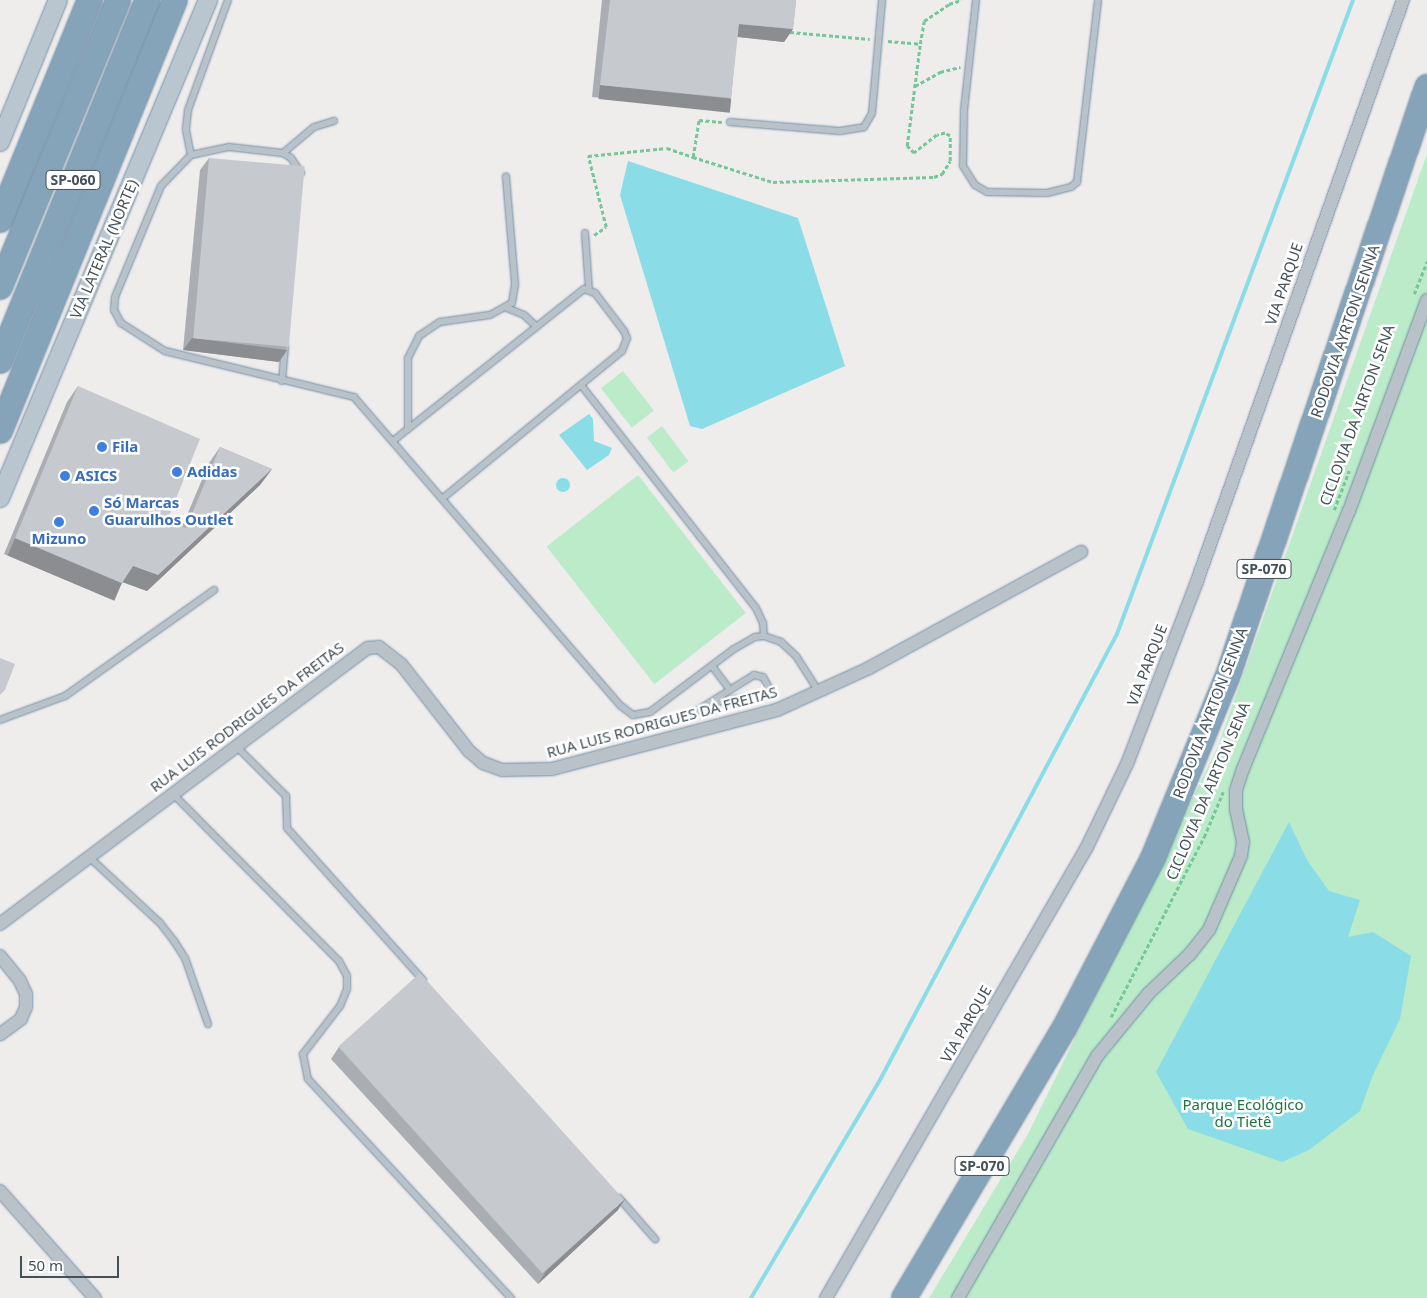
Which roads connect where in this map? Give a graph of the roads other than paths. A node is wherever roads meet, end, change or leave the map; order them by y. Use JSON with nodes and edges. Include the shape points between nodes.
{"nodes":[{"id":1,"x":58,"y":0,"type":"edge"},
{"id":2,"x":90,"y":0,"type":"edge"},
{"id":3,"x":118,"y":0,"type":"edge"},
{"id":4,"x":147,"y":0,"type":"edge"},
{"id":5,"x":175,"y":0,"type":"edge"},
{"id":6,"x":208,"y":0,"type":"edge"},
{"id":7,"x":228,"y":0,"type":"edge"},
{"id":8,"x":882,"y":0,"type":"edge"},
{"id":9,"x":976,"y":0,"type":"edge"},
{"id":10,"x":1098,"y":0,"type":"edge"},
{"id":11,"x":1403,"y":0,"type":"edge"},
{"id":12,"x":1427,"y":87,"type":"edge"},
{"id":13,"x":334,"y":121,"type":"dead end"},
{"id":14,"x":730,"y":122,"type":"road end"},
{"id":15,"x":0,"y":142,"type":"edge"},
{"id":16,"x":283,"y":153,"type":"junction"},
{"id":17,"x":190,"y":155,"type":"junction"},
{"id":18,"x":506,"y":176,"type":"dead end"},
{"id":19,"x":301,"y":185,"type":"edge"},
{"id":20,"x":0,"y":220,"type":"edge"},
{"id":21,"x":586,"y":236,"type":"road end"},
{"id":22,"x":0,"y":287,"type":"edge"},
{"id":23,"x":589,"y":290,"type":"junction"},
{"id":24,"x":1427,"y":300,"type":"edge"},
{"id":25,"x":507,"y":308,"type":"junction"},
{"id":26,"x":536,"y":326,"type":"junction"},
{"id":27,"x":286,"y":342,"type":"edge"},
{"id":28,"x":0,"y":360,"type":"edge"},
{"id":29,"x":282,"y":381,"type":"junction"},
{"id":30,"x":581,"y":385,"type":"junction"},
{"id":31,"x":408,"y":429,"type":"junction"},
{"id":32,"x":0,"y":431,"type":"edge"},
{"id":33,"x":393,"y":441,"type":"junction"},
{"id":34,"x":0,"y":498,"type":"edge"},
{"id":35,"x":443,"y":498,"type":"junction"},
{"id":36,"x":1081,"y":552,"type":"dead end"},
{"id":37,"x":214,"y":590,"type":"dead end"},
{"id":38,"x":764,"y":636,"type":"junction"},
{"id":39,"x":712,"y":666,"type":"junction"},
{"id":40,"x":730,"y":690,"type":"junction"},
{"id":41,"x":819,"y":692,"type":"junction"},
{"id":42,"x":711,"y":703,"type":"junction"},
{"id":43,"x":698,"y":710,"type":"dead end"},
{"id":44,"x":0,"y":720,"type":"edge"},
{"id":45,"x":235,"y":745,"type":"junction"},
{"id":46,"x":172,"y":792,"type":"junction"},
{"id":47,"x":88,"y":856,"type":"junction"},
{"id":48,"x":0,"y":924,"type":"edge"},
{"id":49,"x":0,"y":956,"type":"edge"},
{"id":50,"x":432,"y":990,"type":"edge"},
{"id":51,"x":208,"y":1024,"type":"dead end"},
{"id":52,"x":0,"y":1034,"type":"edge"},
{"id":53,"x":0,"y":1191,"type":"edge"},
{"id":54,"x":615,"y":1195,"type":"edge"},
{"id":55,"x":655,"y":1239,"type":"dead end"},
{"id":56,"x":95,"y":1298,"type":"edge"},
{"id":57,"x":511,"y":1298,"type":"edge"},
{"id":58,"x":826,"y":1298,"type":"edge"},
{"id":59,"x":904,"y":1298,"type":"edge"},
{"id":60,"x":958,"y":1298,"type":"edge"}],
"edges":[{"from":1,"to":15,"type":"main road"},
{"from":2,"to":20,"type":"highway"},
{"from":3,"to":22,"type":"highway","number":"SP-060"},
{"from":4,"to":28,"type":"highway","number":"SP-060"},
{"from":5,"to":32,"type":"highway","number":"SP-060"},
{"from":6,"to":34,"type":"main road","name":"VIA LATERAL (NORTE)"},
{"from":7,"to":17,"type":"lane","via":[[188,110],[186,130]]},
{"from":8,"to":14,"type":"lane","via":[[872,113],[864,128],[840,131]]},
{"from":9,"to":10,"type":"lane","via":[[962,150],[966,174],[987,192],[1047,192],[1071,187],[1077,182]]},
{"from":11,"to":58,"type":"street","name":"VIA PARQUE","via":[[1196,584],[1127,764],[1087,847]]},
{"from":12,"to":59,"type":"highway","name":"RODOVIA AYRTON SENNA","number":"SP-070","via":[[1227,678],[1153,858],[1064,1029]]},
{"from":13,"to":16,"type":"lane","via":[[314,127]]},
{"from":16,"to":17,"type":"lane","via":[[229,147]]},
{"from":16,"to":19,"type":"lane","via":[[298,165]]},
{"from":17,"to":29,"type":"lane","via":[[161,186],[142,226],[115,297],[116,317],[165,351]]},
{"from":18,"to":25,"type":"lane","via":[[515,284],[514,299]]},
{"from":21,"to":23,"type":"lane"},
{"from":23,"to":26,"type":"lane","via":[[578,292]]},
{"from":23,"to":30,"type":"lane","via":[[624,331],[626,338],[622,351]]},
{"from":24,"to":60,"type":"street","via":[[1349,510],[1243,769],[1236,790],[1236,810],[1243,842],[1241,856],[1209,930],[1190,954],[1148,992],[1098,1056]]},
{"from":25,"to":26,"type":"lane","via":[[524,314]]},
{"from":25,"to":31,"type":"lane","via":[[490,315],[440,322],[419,336],[408,358]]},
{"from":26,"to":31,"type":"lane"},
{"from":27,"to":29,"type":"lane"},
{"from":29,"to":33,"type":"lane","via":[[354,397]]},
{"from":30,"to":35,"type":"lane"},
{"from":30,"to":38,"type":"lane","via":[[756,608],[764,623]]},
{"from":31,"to":33,"type":"lane"},
{"from":33,"to":35,"type":"lane"},
{"from":35,"to":39,"type":"lane","via":[[628,712],[638,716],[650,712]]},
{"from":36,"to":41,"type":"street","name":"RUA LUIS RODRIGUES DA FREITAS"},
{"from":37,"to":44,"type":"lane","via":[[65,696]]},
{"from":38,"to":39,"type":"lane","via":[[748,640]]},
{"from":38,"to":41,"type":"lane","via":[[781,642],[796,656]]},
{"from":39,"to":40,"type":"lane"},
{"from":40,"to":42,"type":"lane"},
{"from":40,"to":42,"type":"lane","via":[[754,674],[763,677],[769,688],[761,695]]},
{"from":41,"to":45,"type":"street","name":"RUA LUIS RODRIGUES DA FREITAS","via":[[777,710],[552,769],[502,770],[483,763],[469,751],[401,664],[379,647],[368,648]]},
{"from":42,"to":43,"type":"lane"},
{"from":45,"to":46,"type":"street","name":"RUA LUIS RODRIGUES DA FREITAS"},
{"from":45,"to":50,"type":"lane","via":[[286,796],[287,828]]},
{"from":46,"to":47,"type":"street","name":"RUA LUIS RODRIGUES DA FREITAS"},
{"from":46,"to":57,"type":"lane","via":[[339,961],[347,976],[347,989],[340,1006],[303,1054],[308,1079]]},
{"from":47,"to":48,"type":"street","name":"RUA LUIS RODRIGUES DA FREITAS"},
{"from":47,"to":51,"type":"lane","via":[[160,923],[174,942],[185,958]]},
{"from":49,"to":52,"type":"street","via":[[20,981],[26,1000],[21,1019]]},
{"from":53,"to":56,"type":"street"},
{"from":54,"to":55,"type":"lane"}]}
